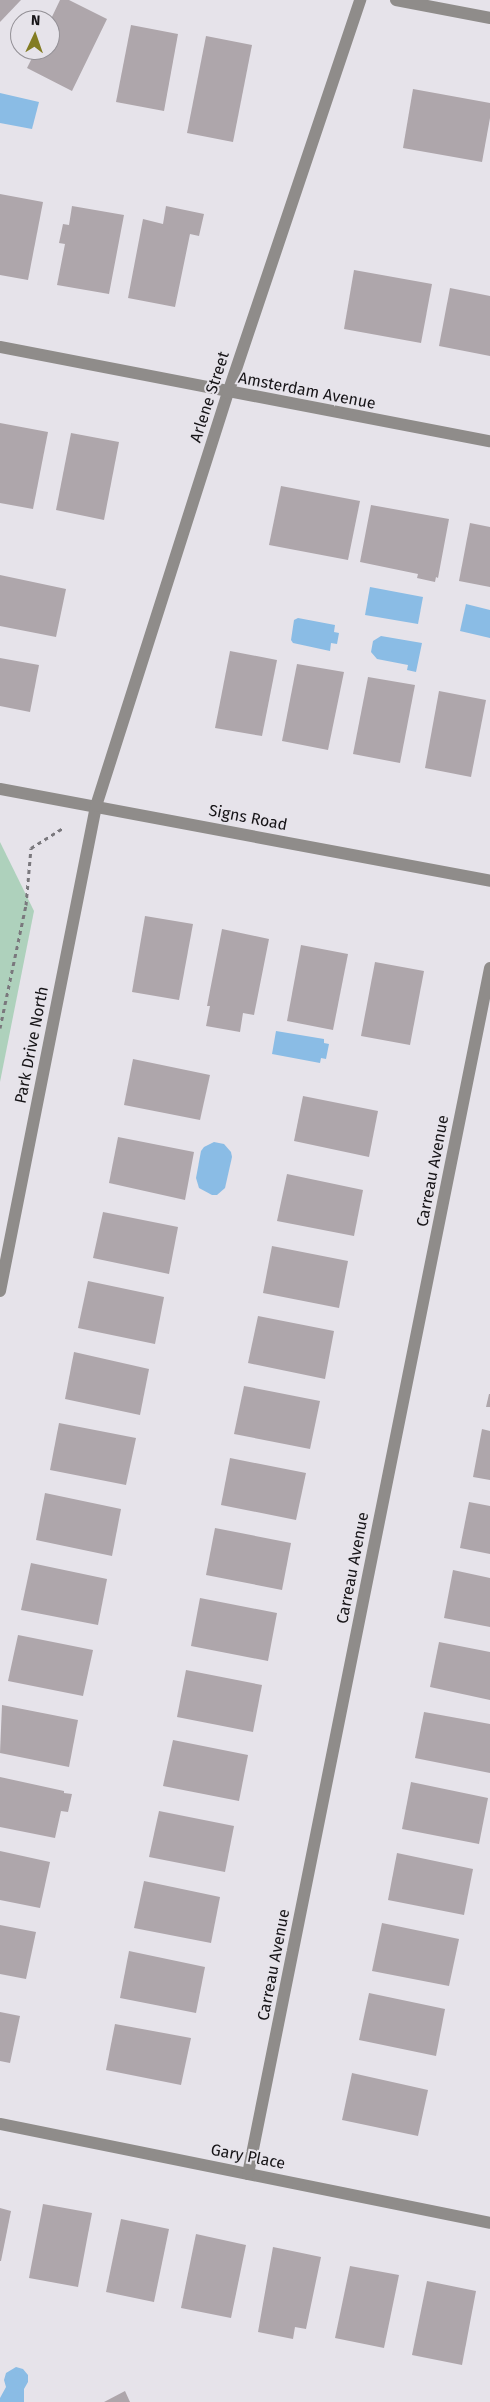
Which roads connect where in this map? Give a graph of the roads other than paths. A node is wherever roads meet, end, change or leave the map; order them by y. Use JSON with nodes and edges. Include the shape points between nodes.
{"nodes":[{"id":1,"x":360,"y":0,"type":"edge"},
{"id":2,"x":396,"y":0,"type":"edge"},
{"id":3,"x":490,"y":18,"type":"edge"},
{"id":4,"x":0,"y":347,"type":"edge"},
{"id":5,"x":228,"y":393,"type":"junction"},
{"id":6,"x":490,"y":441,"type":"edge"},
{"id":7,"x":0,"y":789,"type":"edge"},
{"id":8,"x":96,"y":806,"type":"junction"},
{"id":9,"x":490,"y":881,"type":"edge"},
{"id":10,"x":490,"y":968,"type":"edge"},
{"id":11,"x":0,"y":1291,"type":"edge"},
{"id":12,"x":0,"y":2124,"type":"edge"},
{"id":13,"x":248,"y":2174,"type":"junction"},
{"id":14,"x":490,"y":2223,"type":"edge"}],
"edges":[{"from":1,"to":5,"type":"street","name":"Arlene Street"},
{"from":2,"to":3,"type":"street"},
{"from":4,"to":5,"type":"street","name":"Amsterdam Avenue"},
{"from":5,"to":6,"type":"street","name":"Amsterdam Avenue"},
{"from":5,"to":8,"type":"street","name":"Arlene Street"},
{"from":7,"to":8,"type":"street","name":"Signs Road"},
{"from":8,"to":9,"type":"street","name":"Signs Road"},
{"from":8,"to":11,"type":"street","name":"Park Drive North"},
{"from":10,"to":13,"type":"street","name":"Carreau Avenue"},
{"from":12,"to":13,"type":"street","name":"Gary Place"},
{"from":13,"to":14,"type":"street","name":"Gary Place"}]}
